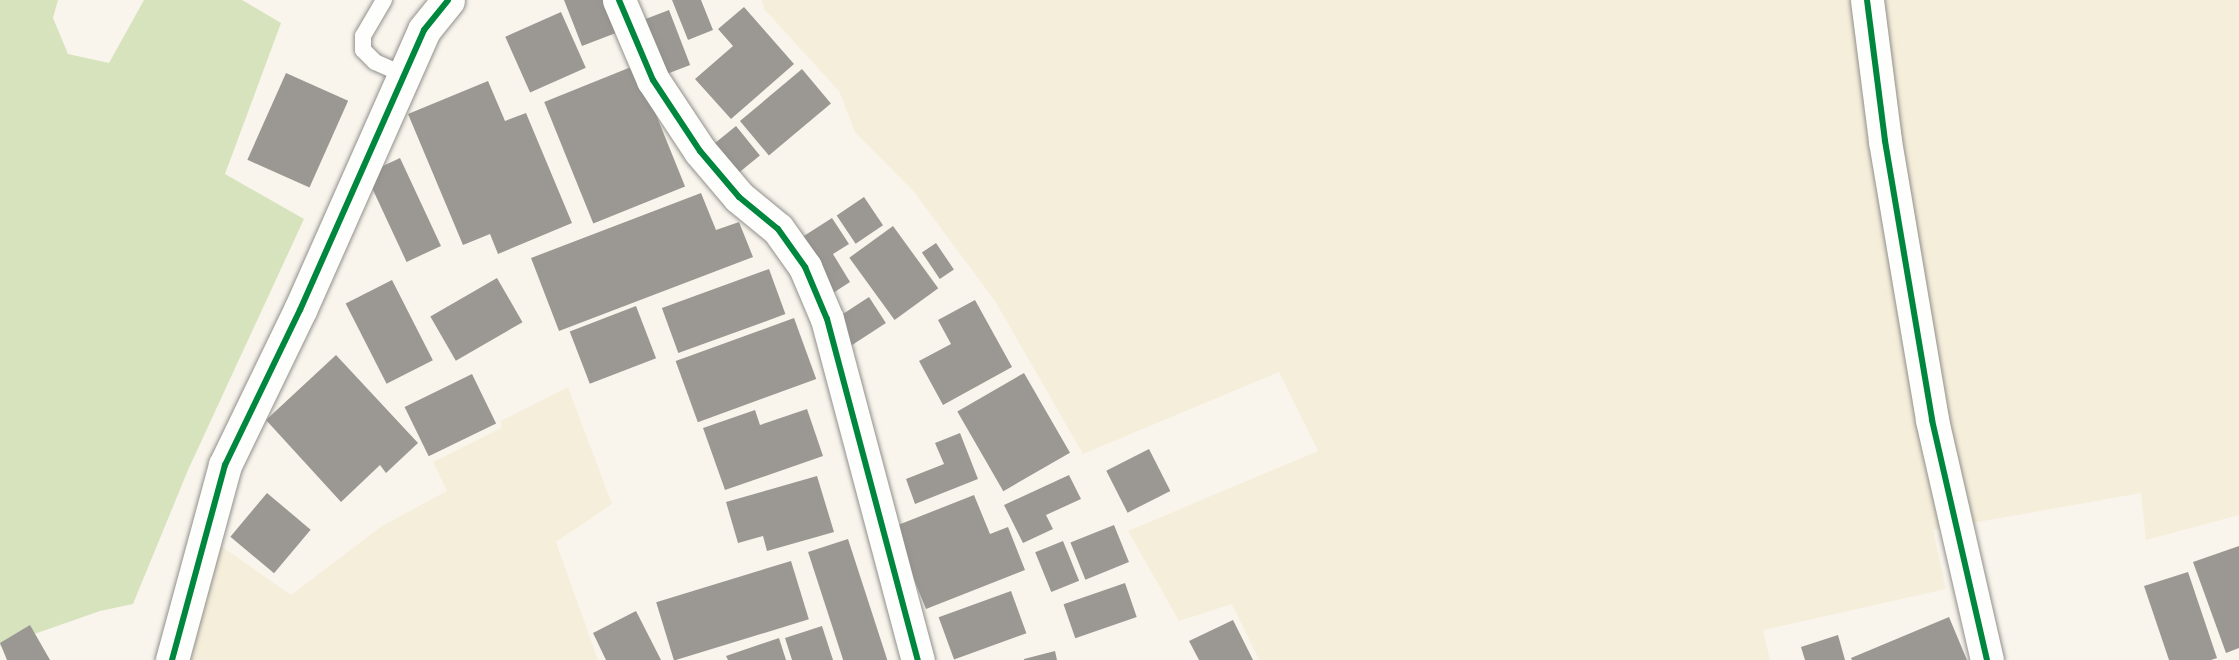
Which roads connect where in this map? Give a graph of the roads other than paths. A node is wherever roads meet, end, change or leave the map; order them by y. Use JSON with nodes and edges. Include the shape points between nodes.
{"nodes":[{"id":1,"x":384,"y":0,"type":"edge"},
{"id":2,"x":448,"y":0,"type":"edge"},
{"id":3,"x":620,"y":0,"type":"edge"},
{"id":4,"x":1867,"y":0,"type":"edge"},
{"id":5,"x":404,"y":75,"type":"junction"},
{"id":6,"x":172,"y":660,"type":"edge"},
{"id":7,"x":918,"y":660,"type":"edge"},
{"id":8,"x":1987,"y":660,"type":"edge"}],
"edges":[{"from":1,"to":5,"type":"lane","via":[[363,36],[363,50],[375,62]]},
{"from":2,"to":5,"type":"street","via":[[424,30]]},
{"from":3,"to":7,"type":"street","via":[[653,80],[700,152],[739,197],[778,229],[805,267],[827,319]]},
{"from":4,"to":8,"type":"street","via":[[1885,141],[1932,420]]},
{"from":5,"to":6,"type":"street","via":[[300,310],[225,465]]}]}
